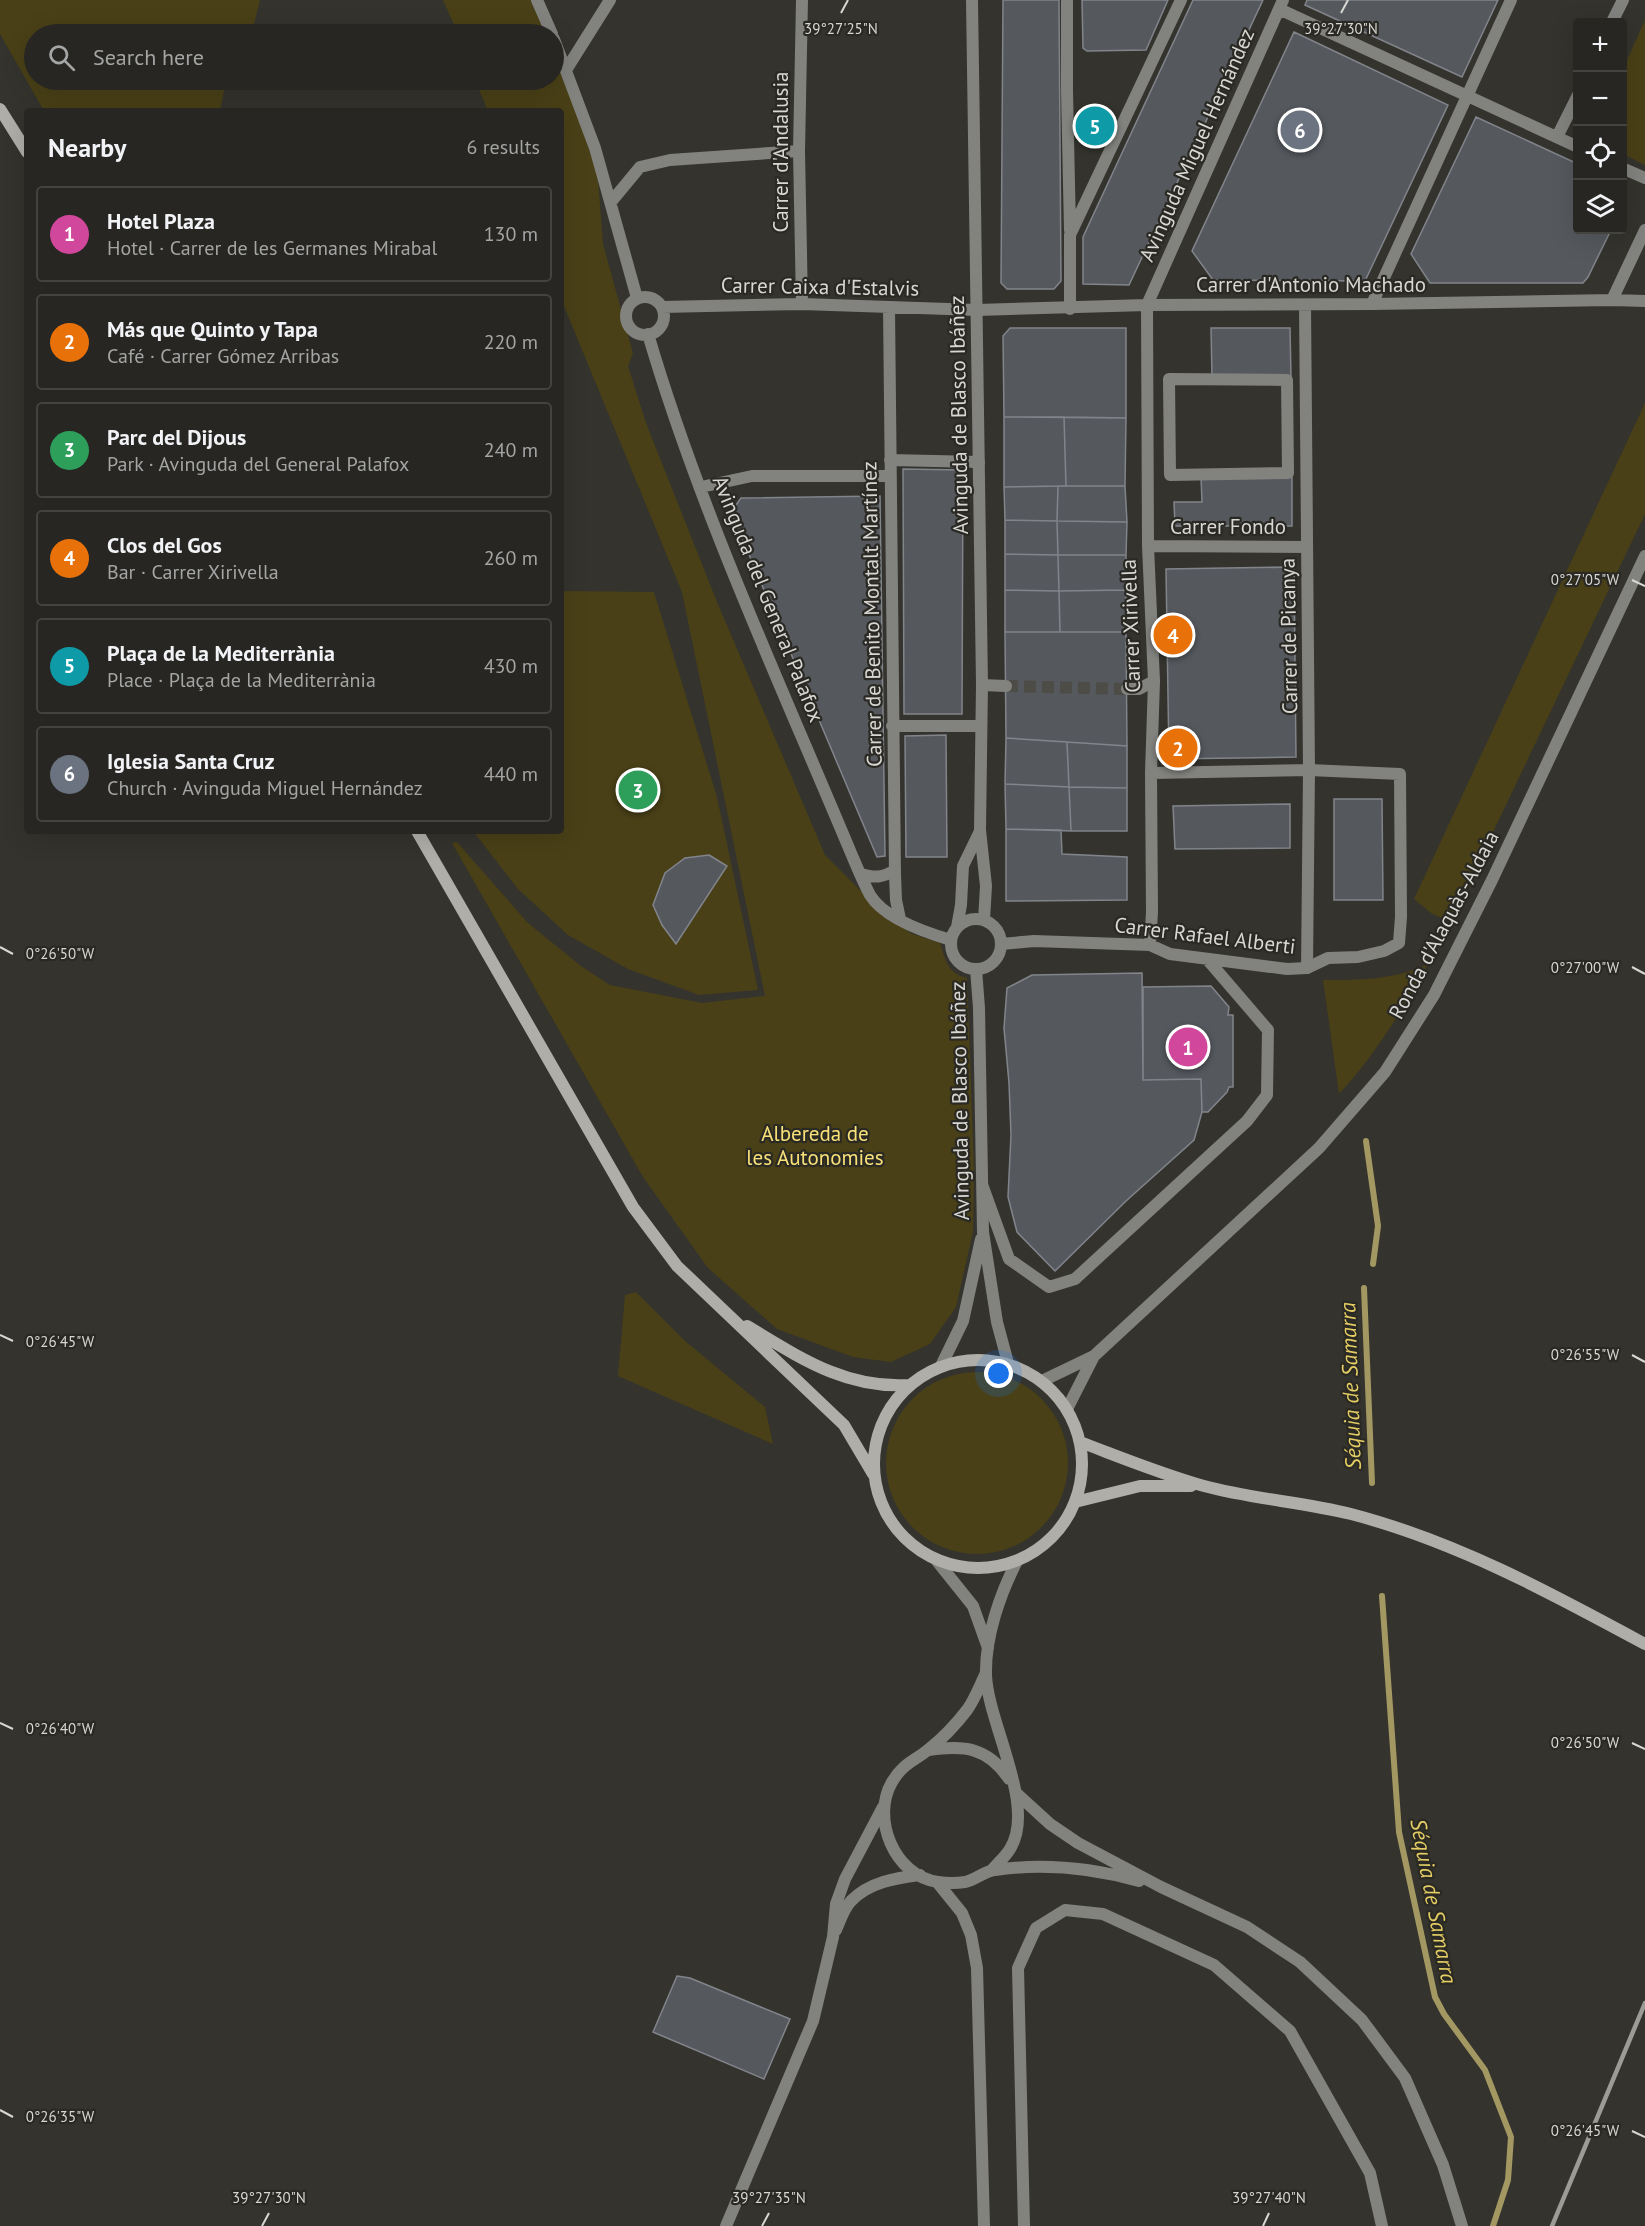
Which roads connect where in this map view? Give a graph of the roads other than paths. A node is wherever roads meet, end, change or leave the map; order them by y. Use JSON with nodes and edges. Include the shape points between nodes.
{"nodes":[{"id":1,"x":537,"y":0,"type":"edge"},
{"id":2,"x":610,"y":0,"type":"edge"},
{"id":3,"x":802,"y":0,"type":"edge"},
{"id":4,"x":972,"y":0,"type":"edge"},
{"id":5,"x":1067,"y":0,"type":"edge"},
{"id":6,"x":1181,"y":0,"type":"edge"},
{"id":7,"x":1511,"y":0,"type":"edge"},
{"id":8,"x":1623,"y":0,"type":"edge"},
{"id":9,"x":1281,"y":5,"type":"edge"},
{"id":10,"x":1614,"y":18,"type":"edge"},
{"id":11,"x":548,"y":24,"type":"edge"},
{"id":12,"x":564,"y":65,"type":"edge"},
{"id":13,"x":566,"y":70,"type":"junction"},
{"id":14,"x":1466,"y":97,"type":"junction"},
{"id":15,"x":1573,"y":104,"type":"edge"},
{"id":16,"x":0,"y":109,"type":"edge"},
{"id":17,"x":1557,"y":137,"type":"junction"},
{"id":18,"x":1573,"y":145,"type":"edge"},
{"id":19,"x":24,"y":147,"type":"edge"},
{"id":20,"x":799,"y":151,"type":"junction"},
{"id":21,"x":1627,"y":170,"type":"edge"},
{"id":22,"x":1645,"y":178,"type":"edge"},
{"id":23,"x":610,"y":202,"type":"junction"},
{"id":24,"x":1645,"y":230,"type":"edge"},
{"id":25,"x":1070,"y":234,"type":"junction"},
{"id":26,"x":637,"y":298,"type":"junction"},
{"id":27,"x":1612,"y":300,"type":"junction"},
{"id":28,"x":1645,"y":302,"type":"edge"},
{"id":29,"x":802,"y":304,"type":"junction"},
{"id":30,"x":1372,"y":304,"type":"junction"},
{"id":31,"x":1147,"y":305,"type":"junction"},
{"id":32,"x":1305,"y":305,"type":"junction"},
{"id":33,"x":662,"y":307,"type":"junction"},
{"id":34,"x":889,"y":308,"type":"junction"},
{"id":35,"x":1070,"y":309,"type":"junction"},
{"id":36,"x":977,"y":310,"type":"junction"},
{"id":37,"x":648,"y":334,"type":"junction"},
{"id":38,"x":1287,"y":380,"type":"joint"},
{"id":39,"x":890,"y":459,"type":"junction"},
{"id":40,"x":979,"y":462,"type":"junction"},
{"id":41,"x":890,"y":476,"type":"junction"},
{"id":42,"x":701,"y":487,"type":"junction"},
{"id":43,"x":1148,"y":546,"type":"junction"},
{"id":44,"x":1307,"y":547,"type":"junction"},
{"id":45,"x":1645,"y":556,"type":"edge"},
{"id":46,"x":1154,"y":681,"type":"junction"},
{"id":47,"x":982,"y":685,"type":"junction"},
{"id":48,"x":1006,"y":686,"type":"tunnel mouth"},
{"id":49,"x":1127,"y":689,"type":"tunnel mouth"},
{"id":50,"x":892,"y":726,"type":"junction"},
{"id":51,"x":981,"y":726,"type":"junction"},
{"id":52,"x":1309,"y":770,"type":"junction"},
{"id":53,"x":1151,"y":773,"type":"junction"},
{"id":54,"x":980,"y":830,"type":"junction"},
{"id":55,"x":419,"y":834,"type":"edge"},
{"id":56,"x":895,"y":870,"type":"junction"},
{"id":57,"x":861,"y":874,"type":"junction"},
{"id":58,"x":900,"y":919,"type":"junction"},
{"id":59,"x":984,"y":920,"type":"junction"},
{"id":60,"x":957,"y":927,"type":"junction"},
{"id":61,"x":951,"y":940,"type":"junction"},
{"id":62,"x":1001,"y":944,"type":"junction"},
{"id":63,"x":1150,"y":945,"type":"junction"},
{"id":64,"x":1208,"y":959,"type":"junction"},
{"id":65,"x":1306,"y":968,"type":"junction"},
{"id":66,"x":976,"y":969,"type":"junction"},
{"id":67,"x":983,"y":1187,"type":"junction"},
{"id":68,"x":983,"y":1232,"type":"junction"},
{"id":69,"x":733,"y":1318,"type":"junction"},
{"id":70,"x":1094,"y":1356,"type":"junction"},
{"id":71,"x":1008,"y":1363,"type":"junction"},
{"id":72,"x":941,"y":1366,"type":"junction"},
{"id":73,"x":1042,"y":1381,"type":"junction"},
{"id":74,"x":909,"y":1385,"type":"junction"},
{"id":75,"x":1066,"y":1409,"type":"junction"},
{"id":76,"x":1080,"y":1442,"type":"junction"},
{"id":77,"x":873,"y":1474,"type":"junction"},
{"id":78,"x":1204,"y":1486,"type":"junction"},
{"id":79,"x":1075,"y":1502,"type":"junction"},
{"id":80,"x":937,"y":1561,"type":"junction"},
{"id":81,"x":1017,"y":1561,"type":"junction"},
{"id":82,"x":1645,"y":1644,"type":"edge"},
{"id":83,"x":988,"y":1649,"type":"junction"},
{"id":84,"x":986,"y":1673,"type":"junction"},
{"id":85,"x":929,"y":1750,"type":"junction"},
{"id":86,"x":1015,"y":1790,"type":"junction"},
{"id":87,"x":884,"y":1806,"type":"junction"},
{"id":88,"x":992,"y":1870,"type":"junction"},
{"id":89,"x":920,"y":1875,"type":"junction"},
{"id":90,"x":937,"y":1882,"type":"junction"},
{"id":91,"x":1161,"y":1887,"type":"junction"},
{"id":92,"x":833,"y":1937,"type":"junction"},
{"id":93,"x":726,"y":2226,"type":"edge"},
{"id":94,"x":984,"y":2226,"type":"edge"},
{"id":95,"x":1024,"y":2226,"type":"edge"},
{"id":96,"x":1382,"y":2226,"type":"edge"},
{"id":97,"x":1462,"y":2226,"type":"edge"}],
"edges":[{"from":1,"to":11,"type":"street"},
{"from":2,"to":13,"type":"street"},
{"from":3,"to":20,"type":"street","name":"Carrer d'Andalusia"},
{"from":4,"to":36,"type":"street","name":"Avinguda de Blasco Ibáñez"},
{"from":5,"to":25,"type":"street"},
{"from":6,"to":25,"type":"street"},
{"from":7,"to":14,"type":"street"},
{"from":8,"to":10,"type":"street"},
{"from":9,"to":14,"type":"street"},
{"from":9,"to":31,"type":"street","name":"Avinguda Miguel Hernández"},
{"from":12,"to":13,"type":"street"},
{"from":13,"to":23,"type":"street"},
{"from":14,"to":17,"type":"street"},
{"from":14,"to":30,"type":"street"},
{"from":15,"to":17,"type":"street"},
{"from":16,"to":19,"type":"main road"},
{"from":17,"to":18,"type":"street"},
{"from":20,"to":23,"type":"street","via":[[670,160],[640,167]]},
{"from":20,"to":29,"type":"street","name":"Carrer d'Andalusia"},
{"from":21,"to":22,"type":"street"},
{"from":23,"to":26,"type":"street"},
{"from":24,"to":27,"type":"street"},
{"from":25,"to":35,"type":"street"},
{"from":26,"to":33,"type":"street","via":[[652,297]]},
{"from":26,"to":37,"type":"street","via":[[627,309],[627,324],[634,332]]},
{"from":27,"to":28,"type":"street","name":"Carrer d'Antonio Machado"},
{"from":27,"to":30,"type":"street","name":"Carrer d'Antonio Machado"},
{"from":29,"to":33,"type":"street","name":"Carrer Caixa d'Estalvis"},
{"from":29,"to":34,"type":"street","name":"Carrer Caixa d'Estalvis"},
{"from":30,"to":32,"type":"street","name":"Carrer d'Antonio Machado"},
{"from":31,"to":32,"type":"street","name":"Carrer d'Antonio Machado"},
{"from":31,"to":35,"type":"street","name":"Carrer d'Antonio Machado"},
{"from":31,"to":43,"type":"street","name":"Carrer Xirivella"},
{"from":32,"to":44,"type":"street","name":"Carrer de Picanya"},
{"from":33,"to":37,"type":"street","via":[[662,324]]},
{"from":34,"to":36,"type":"street","name":"Carrer Caixa d'Estalvis"},
{"from":34,"to":39,"type":"street","name":"Carrer de Benito Montalt Martínez"},
{"from":35,"to":36,"type":"street","name":"Carrer d'Antonio Machado"},
{"from":36,"to":40,"type":"street","name":"Avinguda de Blasco Ibáñez"},
{"from":37,"to":42,"type":"street","name":"Avinguda del General Palafox"},
{"from":38,"to":38,"type":"street","via":[[1288,473],[1170,475],[1168,379]]},
{"from":39,"to":40,"type":"street"},
{"from":39,"to":41,"type":"street","name":"Carrer de Benito Montalt Martínez"},
{"from":40,"to":47,"type":"street","name":"Avinguda de Blasco Ibáñez"},
{"from":41,"to":42,"type":"street","via":[[752,476]]},
{"from":41,"to":50,"type":"street","name":"Carrer de Benito Montalt Martínez"},
{"from":42,"to":57,"type":"street","name":"Avinguda del General Palafox"},
{"from":43,"to":44,"type":"street","name":"Carrer Fondo"},
{"from":43,"to":46,"type":"street","name":"Carrer Xirivella"},
{"from":44,"to":52,"type":"street","name":"Carrer de Picanya"},
{"from":45,"to":70,"type":"street","name":"Ronda d'Alaquàs-Aldaia","via":[[1492,880],[1434,995],[1385,1072],[1319,1148]]},
{"from":46,"to":49,"type":"street","via":[[1139,689]]},
{"from":46,"to":53,"type":"street","name":"Carrer Xirivella"},
{"from":47,"to":48,"type":"street"},
{"from":47,"to":51,"type":"street","name":"Avinguda de Blasco Ibáñez"},
{"from":50,"to":51,"type":"street"},
{"from":50,"to":56,"type":"street","name":"Carrer de Benito Montalt Martínez"},
{"from":51,"to":54,"type":"street","name":"Avinguda de Blasco Ibáñez"},
{"from":52,"to":53,"type":"street"},
{"from":52,"to":65,"type":"street","name":"Carrer de Picanya"},
{"from":52,"to":65,"type":"street","name":"Carrer Rafael Alberti","via":[[1400,774],[1401,908],[1399,943],[1358,957],[1328,958]]},
{"from":53,"to":63,"type":"street","name":"Carrer Xirivella"},
{"from":54,"to":59,"type":"street","name":"Avinguda de Blasco Ibáñez","via":[[986,886]]},
{"from":54,"to":60,"type":"street","name":"Avinguda de Blasco Ibáñez","via":[[963,866]]},
{"from":55,"to":69,"type":"main road","via":[[633,1208],[677,1266]]},
{"from":56,"to":57,"type":"street","via":[[875,878]]},
{"from":56,"to":58,"type":"street","name":"Carrer de Benito Montalt Martínez"},
{"from":57,"to":58,"type":"street","name":"Avinguda del General Palafox","via":[[871,897]]},
{"from":58,"to":61,"type":"street","name":"Avinguda del General Palafox","via":[[926,933]]},
{"from":59,"to":60,"type":"street","via":[[967,920]]},
{"from":59,"to":62,"type":"street","via":[[996,928]]},
{"from":60,"to":61,"type":"street"},
{"from":61,"to":66,"type":"street","via":[[958,963]]},
{"from":62,"to":63,"type":"street","name":"Carrer Rafael Alberti","via":[[1034,940]]},
{"from":62,"to":66,"type":"street","via":[[993,963]]},
{"from":63,"to":64,"type":"street","name":"Carrer Rafael Alberti","via":[[1170,954]]},
{"from":64,"to":65,"type":"street","name":"Carrer Rafael Alberti"},
{"from":64,"to":67,"type":"street","via":[[1268,1030],[1267,1095],[1248,1121],[1075,1279],[1048,1287],[1009,1259]]},
{"from":66,"to":67,"type":"street","name":"Avinguda de Blasco Ibáñez"},
{"from":67,"to":68,"type":"street","name":"Avinguda de Blasco Ibáñez"},
{"from":68,"to":71,"type":"street","name":"Avinguda de Blasco Ibáñez","via":[[997,1322]]},
{"from":68,"to":72,"type":"street","name":"Avinguda de Blasco Ibáñez","via":[[963,1321]]},
{"from":69,"to":74,"type":"main road","via":[[816,1366],[864,1383]]},
{"from":69,"to":77,"type":"main road","via":[[844,1425]]},
{"from":70,"to":73,"type":"street"},
{"from":70,"to":75,"type":"street"},
{"from":71,"to":72,"type":"main road","via":[[974,1359]]},
{"from":71,"to":73,"type":"main road"},
{"from":72,"to":74,"type":"main road"},
{"from":73,"to":75,"type":"main road"},
{"from":74,"to":77,"type":"main road","via":[[887,1410],[875,1441]]},
{"from":75,"to":76,"type":"main road"},
{"from":76,"to":78,"type":"main road"},
{"from":76,"to":79,"type":"main road","via":[[1082,1472]]},
{"from":77,"to":80,"type":"main road","via":[[881,1506],[891,1523],[904,1539]]},
{"from":78,"to":79,"type":"main road","via":[[1140,1486]]},
{"from":78,"to":82,"type":"main road","via":[[1351,1514],[1450,1547]]},
{"from":79,"to":81,"type":"main road","via":[[1052,1537]]},
{"from":80,"to":81,"type":"main road","via":[[977,1568]]},
{"from":80,"to":83,"type":"street","via":[[973,1606]]},
{"from":81,"to":83,"type":"street","via":[[1001,1592]]},
{"from":83,"to":84,"type":"street"},
{"from":84,"to":85,"type":"street","via":[[968,1709]]},
{"from":84,"to":86,"type":"street","via":[[989,1701]]},
{"from":85,"to":86,"type":"street","via":[[954,1746],[979,1752],[1000,1766]]},
{"from":85,"to":87,"type":"street","via":[[902,1769],[892,1782]]},
{"from":86,"to":88,"type":"street","via":[[1020,1821],[1011,1848]]},
{"from":86,"to":91,"type":"street","via":[[1050,1824],[1078,1843]]},
{"from":87,"to":89,"type":"street","via":[[886,1834],[898,1858]]},
{"from":87,"to":92,"type":"street","via":[[845,1879],[836,1904]]},
{"from":88,"to":90,"type":"street","via":[[965,1882]]},
{"from":88,"to":91,"type":"street","via":[[1083,1869]]},
{"from":89,"to":90,"type":"street"},
{"from":89,"to":92,"type":"street","via":[[893,1879],[867,1889],[850,1902]]},
{"from":90,"to":94,"type":"street","via":[[962,1913],[977,1968]]},
{"from":91,"to":97,"type":"street","via":[[1247,1928],[1300,1962],[1362,2020],[1405,2078],[1443,2165]]},
{"from":92,"to":93,"type":"street","via":[[813,2021]]},
{"from":95,"to":96,"type":"street","via":[[1018,1968],[1036,1928],[1065,1910],[1103,1914],[1214,1965],[1290,2031],[1370,2173]]}]}
